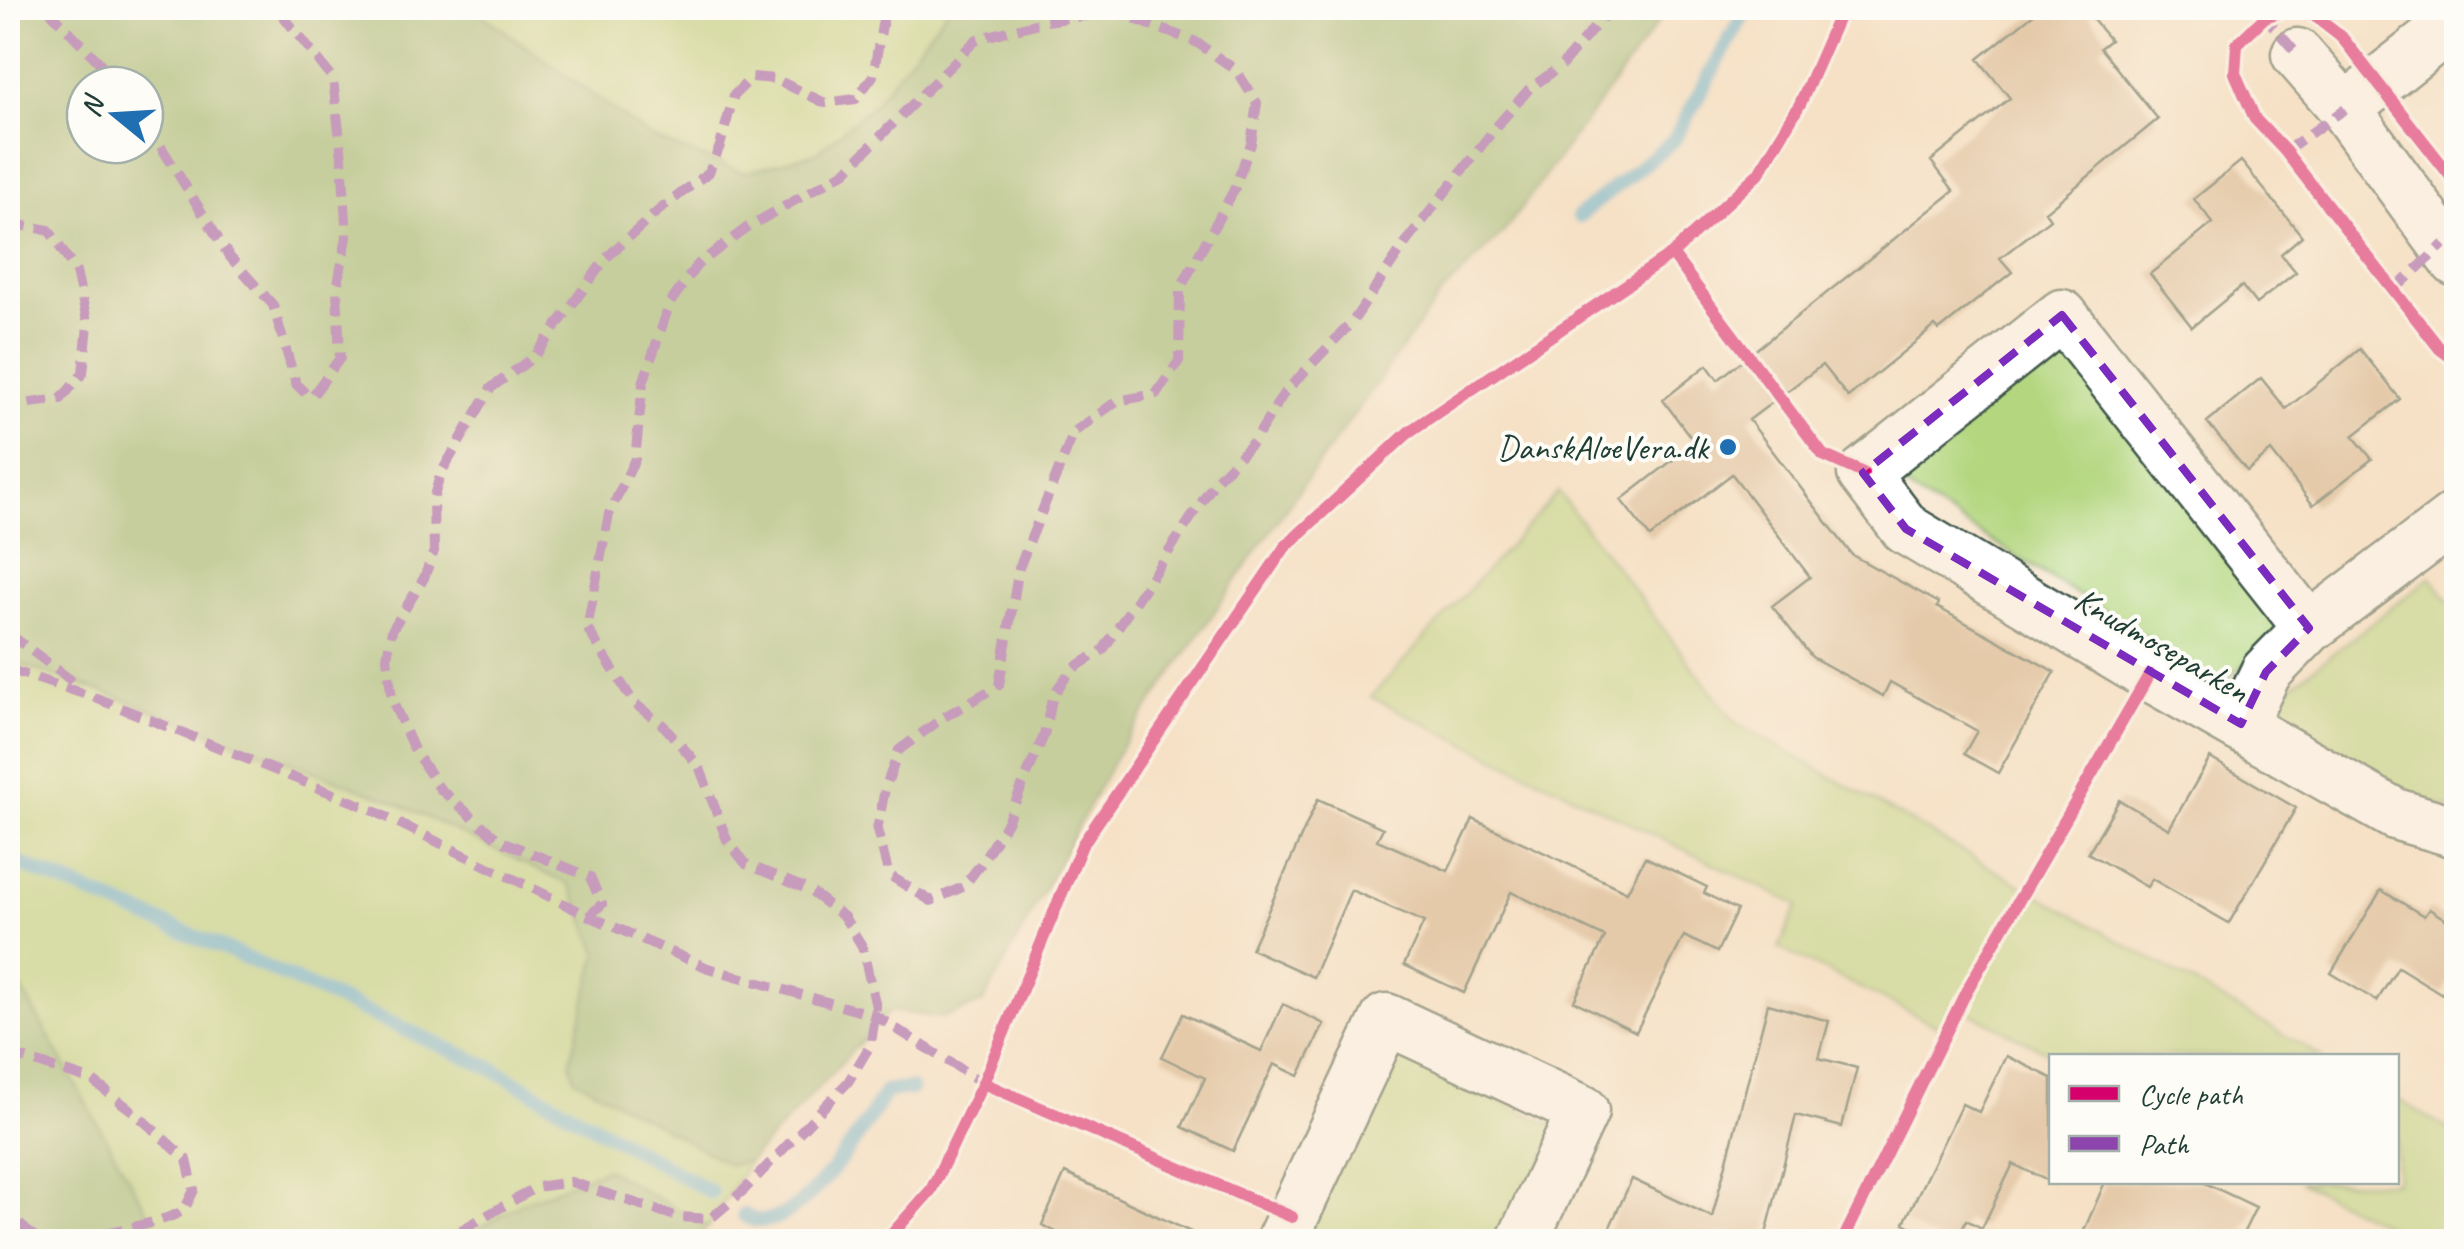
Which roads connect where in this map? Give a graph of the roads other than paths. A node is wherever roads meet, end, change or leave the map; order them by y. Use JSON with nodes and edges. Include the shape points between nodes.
{"nodes":[{"id":1,"x":2456,"y":21,"type":"edge"},
{"id":2,"x":2297,"y":54,"type":"dead end"},
{"id":3,"x":2345,"y":109,"type":"junction"},
{"id":4,"x":2456,"y":261,"type":"edge"},
{"id":5,"x":2456,"y":516,"type":"edge"},
{"id":6,"x":2309,"y":628,"type":"junction"},
{"id":7,"x":2240,"y":724,"type":"junction"},
{"id":8,"x":2456,"y":832,"type":"edge"},
{"id":9,"x":1281,"y":1242,"type":"edge"},
{"id":10,"x":1522,"y":1242,"type":"edge"}],
"edges":[{"from":1,"to":3,"type":"street"},
{"from":2,"to":3,"type":"street"},
{"from":3,"to":4,"type":"street"},
{"from":5,"to":6,"type":"street","name":"Knudmoseparken"},
{"from":6,"to":7,"type":"street","name":"Knudmoseparken","via":[[2266,672]]},
{"from":6,"to":7,"type":"street","name":"Knudmoseparken","via":[[2062,315],[1863,472],[1906,529]]},
{"from":7,"to":8,"type":"street","name":"Knudmoseparken","via":[[2395,814]]},
{"from":9,"to":10,"type":"street","via":[[1386,1018],[1583,1111]]}]}
